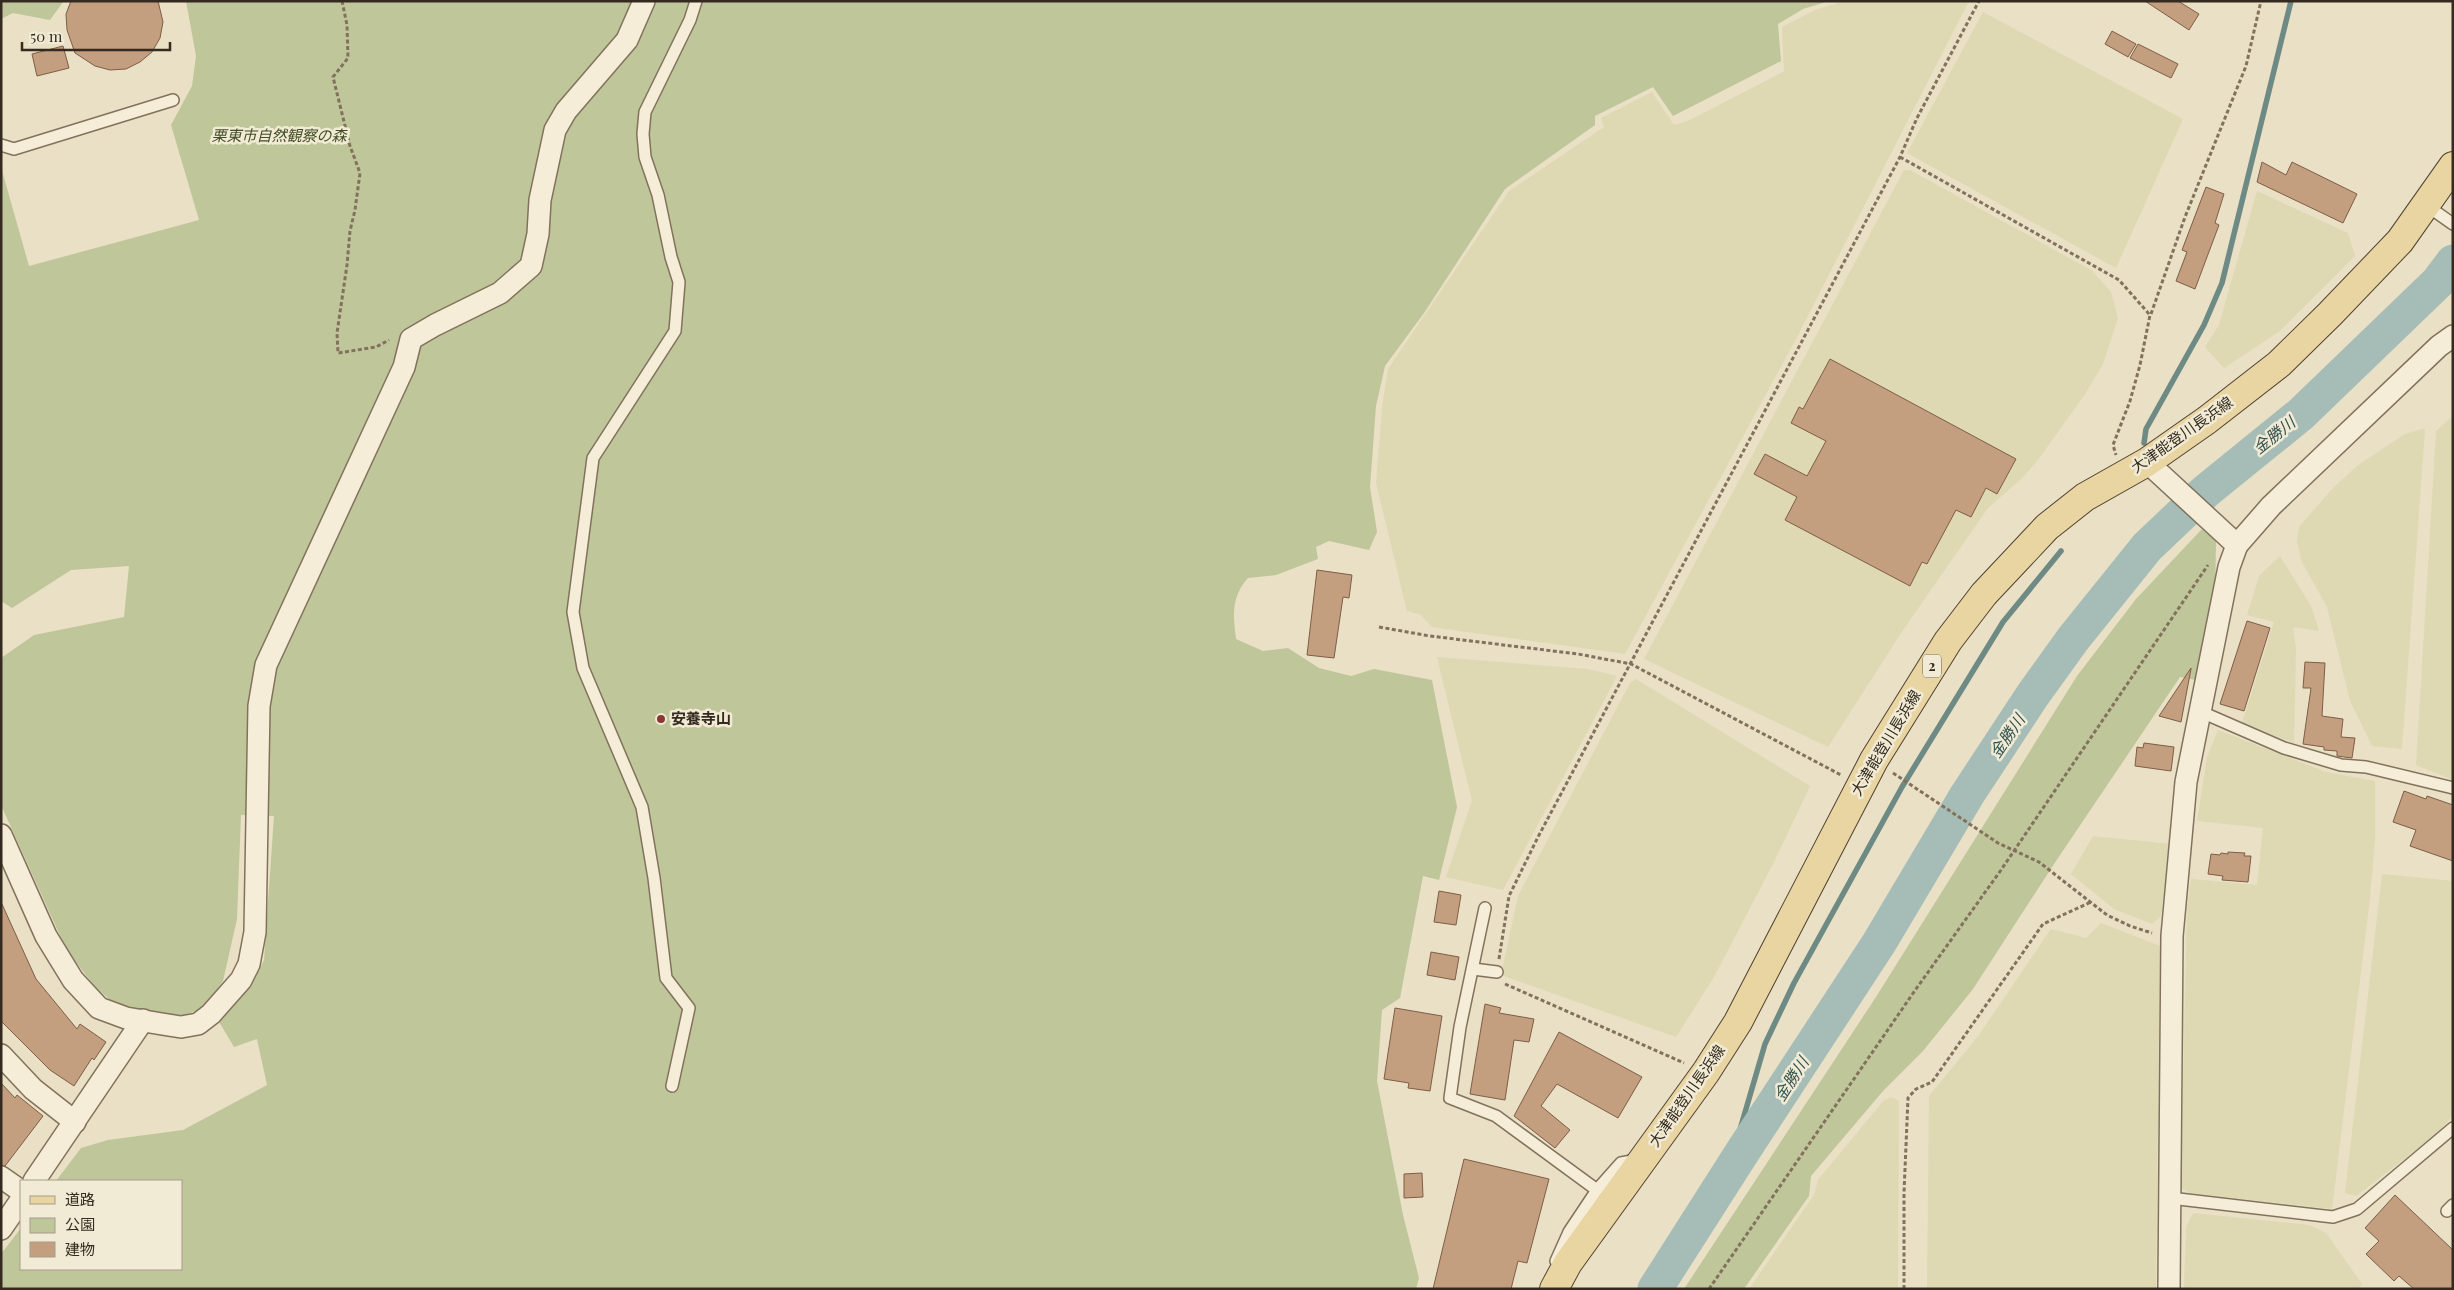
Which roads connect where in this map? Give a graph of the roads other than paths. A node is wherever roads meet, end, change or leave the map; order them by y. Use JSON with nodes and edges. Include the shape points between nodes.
{"nodes":[{"id":1,"x":644,"y":1,"type":"edge"},
{"id":2,"x":696,"y":1,"type":"edge"},
{"id":3,"x":173,"y":100,"type":"dead end"},
{"id":4,"x":1,"y":145,"type":"edge"},
{"id":5,"x":2453,"y":166,"type":"edge"},
{"id":6,"x":2432,"y":209,"type":"junction"},
{"id":7,"x":2453,"y":224,"type":"edge"},
{"id":8,"x":2453,"y":336,"type":"edge"},
{"id":9,"x":2152,"y":467,"type":"junction"},
{"id":10,"x":2230,"y":538,"type":"junction"},
{"id":11,"x":2199,"y":711,"type":"junction"},
{"id":12,"x":2453,"y":788,"type":"edge"},
{"id":13,"x":1,"y":835,"type":"edge"},
{"id":14,"x":1485,"y":908,"type":"dead end"},
{"id":15,"x":1472,"y":969,"type":"junction"},
{"id":16,"x":1497,"y":972,"type":"road end"},
{"id":17,"x":143,"y":1020,"type":"junction"},
{"id":18,"x":1,"y":1055,"type":"edge"},
{"id":19,"x":672,"y":1086,"type":"dead end"},
{"id":20,"x":74,"y":1122,"type":"junction"},
{"id":21,"x":2451,"y":1135,"type":"edge"},
{"id":22,"x":1644,"y":1158,"type":"junction"},
{"id":23,"x":1,"y":1177,"type":"edge"},
{"id":24,"x":35,"y":1180,"type":"edge"},
{"id":25,"x":20,"y":1190,"type":"edge"},
{"id":26,"x":1598,"y":1190,"type":"junction"},
{"id":27,"x":2170,"y":1198,"type":"junction"},
{"id":28,"x":20,"y":1201,"type":"edge"},
{"id":29,"x":1,"y":1229,"type":"edge"},
{"id":30,"x":1553,"y":1289,"type":"edge"},
{"id":31,"x":2169,"y":1289,"type":"edge"}],
"edges":[{"from":1,"to":17,"type":"street","via":[[626,40],[566,111],[556,130],[540,200],[538,234],[531,266],[500,293],[411,339],[404,367],[266,665],[259,706],[255,932],[249,964],[242,980],[212,1014],[198,1024],[182,1027]]},
{"from":2,"to":19,"type":"lane","via":[[690,20],[644,112],[645,158],[658,195],[679,282],[675,331],[593,458],[573,612],[583,668],[642,807],[666,978],[689,1008]]},
{"from":3,"to":4,"type":"lane","via":[[14,149]]},
{"from":5,"to":6,"type":"main road","name":"大津能登川長浜線","number":"2"},
{"from":6,"to":7,"type":"lane"},
{"from":6,"to":9,"type":"main road","name":"大津能登川長浜線","number":"2","via":[[2279,364]]},
{"from":8,"to":10,"type":"street","via":[[2271,506]]},
{"from":9,"to":10,"type":"street"},
{"from":9,"to":22,"type":"main road","name":"大津能登川長浜線","number":"2","via":[[2121,476],[2085,497],[2048,527],[1984,594],[1948,641],[1860,785],[1738,1022]]},
{"from":10,"to":11,"type":"street","via":[[2229,567]]},
{"from":11,"to":12,"type":"lane","via":[[2284,748],[2341,765],[2375,769]]},
{"from":11,"to":27,"type":"street","via":[[2186,782],[2172,939]]},
{"from":13,"to":17,"type":"street","via":[[46,936],[73,980],[100,1008],[126,1018]]},
{"from":14,"to":15,"type":"lane"},
{"from":15,"to":16,"type":"lane"},
{"from":15,"to":26,"type":"lane","via":[[1450,1098],[1496,1116]]},
{"from":17,"to":20,"type":"street"},
{"from":18,"to":20,"type":"street","via":[[33,1089]]},
{"from":20,"to":24,"type":"street"},
{"from":21,"to":27,"type":"lane","via":[[2357,1209],[2333,1217]]},
{"from":22,"to":26,"type":"lane","via":[[1621,1163]]},
{"from":22,"to":30,"type":"main road","name":"大津能登川長浜線","number":"2","via":[[1568,1263]]},
{"from":23,"to":25,"type":"street"},
{"from":26,"to":30,"type":"lane","via":[[1569,1232],[1556,1261]]},
{"from":27,"to":31,"type":"street"},
{"from":28,"to":29,"type":"street"}]}
